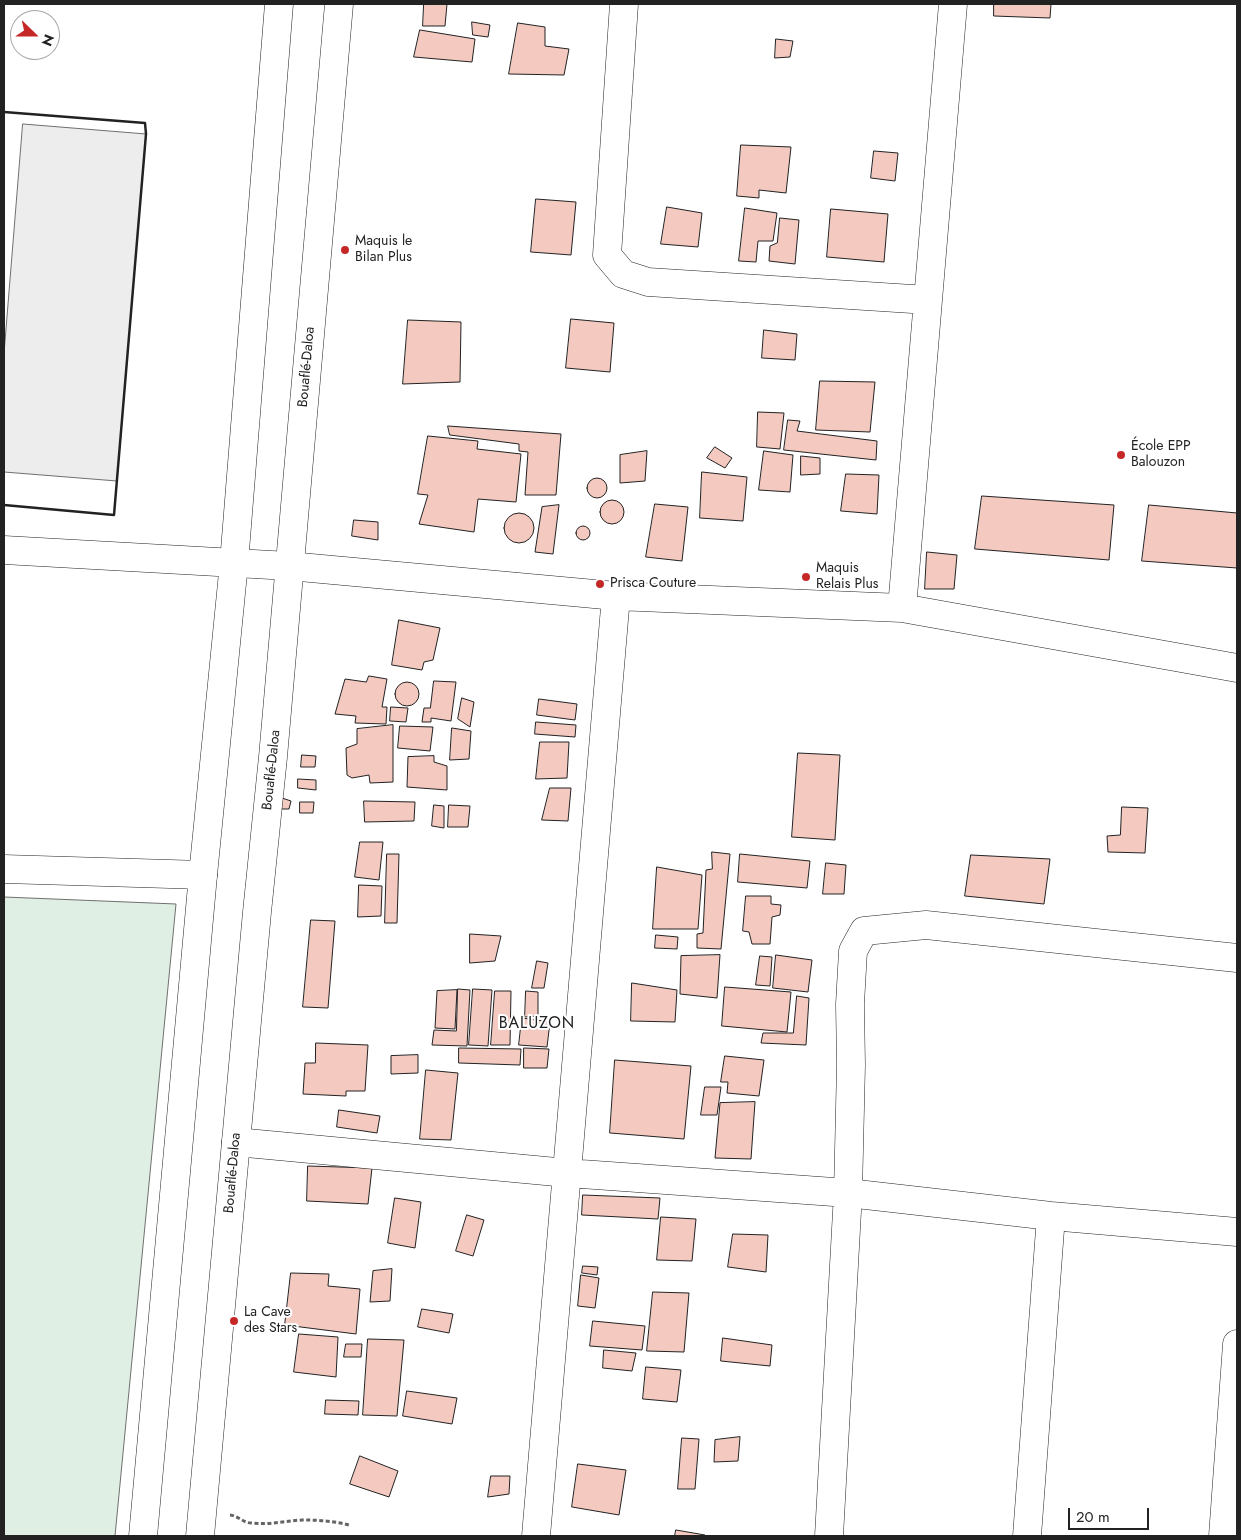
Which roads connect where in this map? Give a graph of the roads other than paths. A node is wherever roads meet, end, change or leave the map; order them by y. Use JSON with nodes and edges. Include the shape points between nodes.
{"nodes":[{"id":1,"x":279,"y":4,"type":"edge"},
{"id":2,"x":339,"y":4,"type":"edge"},
{"id":3,"x":624,"y":4,"type":"edge"},
{"id":4,"x":953,"y":4,"type":"edge"},
{"id":5,"x":928,"y":300,"type":"junction"},
{"id":6,"x":4,"y":550,"type":"edge"},
{"id":7,"x":234,"y":563,"type":"junction"},
{"id":8,"x":290,"y":566,"type":"junction"},
{"id":9,"x":616,"y":596,"type":"junction"},
{"id":10,"x":902,"y":608,"type":"junction"},
{"id":11,"x":1237,"y":668,"type":"edge"},
{"id":12,"x":4,"y":869,"type":"edge"},
{"id":13,"x":203,"y":876,"type":"junction"},
{"id":14,"x":1237,"y":958,"type":"edge"},
{"id":15,"x":236,"y":1142,"type":"junction"},
{"id":16,"x":567,"y":1174,"type":"junction"},
{"id":17,"x":848,"y":1193,"type":"junction"},
{"id":18,"x":1051,"y":1216,"type":"junction"},
{"id":19,"x":1237,"y":1232,"type":"edge"},
{"id":20,"x":1237,"y":1344,"type":"edge"},
{"id":21,"x":201,"y":1525,"type":"edge"},
{"id":22,"x":144,"y":1536,"type":"edge"},
{"id":23,"x":536,"y":1536,"type":"edge"},
{"id":24,"x":830,"y":1536,"type":"edge"},
{"id":25,"x":1027,"y":1536,"type":"edge"},
{"id":26,"x":1223,"y":1536,"type":"edge"}],
"edges":[{"from":1,"to":7,"type":"main road"},
{"from":2,"to":8,"type":"main road","name":"Bouaflé-Daloa"},
{"from":3,"to":5,"type":"main road","via":[[607,255],[623,274],[648,282]]},
{"from":4,"to":5,"type":"main road"},
{"from":5,"to":10,"type":"main road"},
{"from":6,"to":7,"type":"main road"},
{"from":7,"to":8,"type":"main road"},
{"from":7,"to":13,"type":"main road"},
{"from":8,"to":9,"type":"main road"},
{"from":8,"to":15,"type":"main road","name":"Bouaflé-Daloa"},
{"from":9,"to":10,"type":"main road"},
{"from":9,"to":16,"type":"main road"},
{"from":10,"to":11,"type":"main road"},
{"from":12,"to":13,"type":"main road"},
{"from":13,"to":22,"type":"main road"},
{"from":14,"to":17,"type":"main road","via":[[926,925],[864,931],[853,951],[852,960]]},
{"from":15,"to":16,"type":"main road"},
{"from":15,"to":21,"type":"main road","name":"Bouaflé-Daloa"},
{"from":16,"to":17,"type":"main road"},
{"from":16,"to":23,"type":"main road"},
{"from":17,"to":18,"type":"main road"},
{"from":17,"to":24,"type":"main road"},
{"from":18,"to":19,"type":"main road"},
{"from":18,"to":25,"type":"main road"},
{"from":20,"to":26,"type":"main road"}]}
